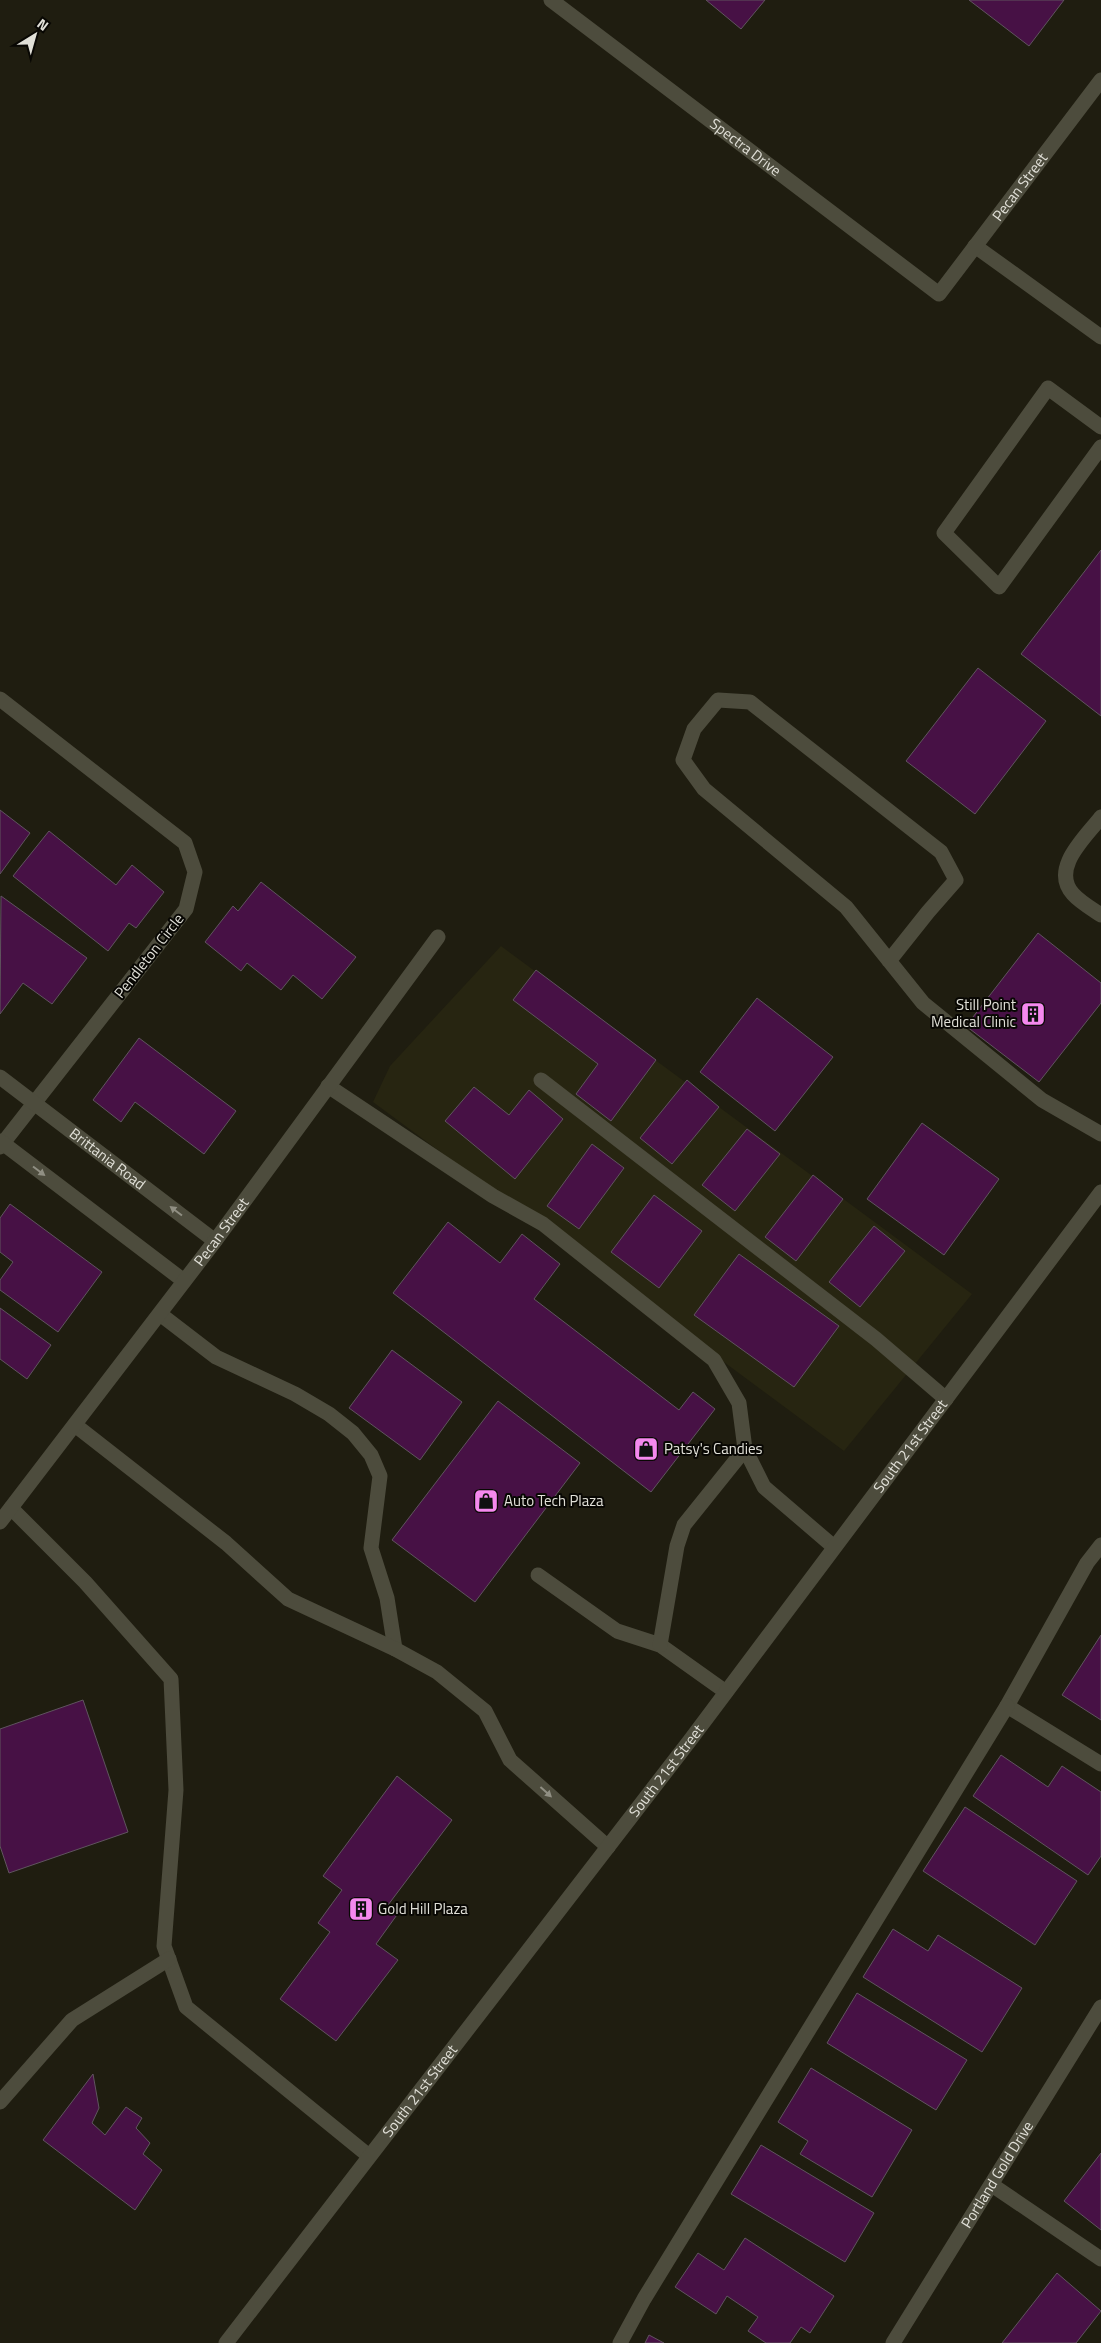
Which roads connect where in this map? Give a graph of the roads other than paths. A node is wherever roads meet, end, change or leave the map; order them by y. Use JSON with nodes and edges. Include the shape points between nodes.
{"nodes":[{"id":1,"x":551,"y":0,"type":"edge"},
{"id":2,"x":1101,"y":80,"type":"edge"},
{"id":3,"x":975,"y":246,"type":"junction"},
{"id":4,"x":939,"y":294,"type":"joint"},
{"id":5,"x":1101,"y":337,"type":"edge"},
{"id":6,"x":1101,"y":426,"type":"edge"},
{"id":7,"x":1101,"y":448,"type":"edge"},
{"id":8,"x":0,"y":699,"type":"edge"},
{"id":9,"x":1101,"y":817,"type":"edge"},
{"id":10,"x":1101,"y":915,"type":"edge"},
{"id":11,"x":438,"y":937,"type":"dead end"},
{"id":12,"x":889,"y":961,"type":"junction"},
{"id":13,"x":0,"y":1077,"type":"edge"},
{"id":14,"x":541,"y":1080,"type":"dead end"},
{"id":15,"x":328,"y":1086,"type":"junction"},
{"id":16,"x":34,"y":1103,"type":"junction"},
{"id":17,"x":1101,"y":1134,"type":"edge"},
{"id":18,"x":1,"y":1144,"type":"edge"},
{"id":19,"x":1101,"y":1192,"type":"edge"},
{"id":20,"x":215,"y":1241,"type":"junction"},
{"id":21,"x":184,"y":1281,"type":"junction"},
{"id":22,"x":160,"y":1314,"type":"junction"},
{"id":23,"x":946,"y":1399,"type":"junction"},
{"id":24,"x":75,"y":1425,"type":"junction"},
{"id":25,"x":745,"y":1449,"type":"junction"},
{"id":26,"x":11,"y":1508,"type":"junction"},
{"id":27,"x":0,"y":1522,"type":"edge"},
{"id":28,"x":1101,"y":1545,"type":"edge"},
{"id":29,"x":834,"y":1548,"type":"junction"},
{"id":30,"x":538,"y":1575,"type":"dead end"},
{"id":31,"x":660,"y":1645,"type":"junction"},
{"id":32,"x":395,"y":1649,"type":"junction"},
{"id":33,"x":726,"y":1692,"type":"junction"},
{"id":34,"x":1007,"y":1706,"type":"junction"},
{"id":35,"x":1101,"y":1764,"type":"edge"},
{"id":36,"x":608,"y":1847,"type":"junction"},
{"id":37,"x":168,"y":1959,"type":"junction"},
{"id":38,"x":1101,"y":2007,"type":"edge"},
{"id":39,"x":0,"y":2102,"type":"edge"},
{"id":40,"x":370,"y":2156,"type":"junction"},
{"id":41,"x":992,"y":2185,"type":"junction"},
{"id":42,"x":1101,"y":2259,"type":"edge"},
{"id":43,"x":226,"y":2343,"type":"edge"},
{"id":44,"x":620,"y":2343,"type":"edge"},
{"id":45,"x":894,"y":2343,"type":"edge"}],
"edges":[{"from":1,"to":4,"type":"street","name":"Spectra Drive"},
{"from":2,"to":3,"type":"street","name":"Pecan Street"},
{"from":3,"to":4,"type":"street","name":"Pecan Street"},
{"from":3,"to":5,"type":"street"},
{"from":6,"to":7,"type":"street","via":[[1048,388],[944,533],[999,587]]},
{"from":8,"to":16,"type":"street","name":"Pendleton Circle","via":[[185,843],[195,872],[186,909]]},
{"from":9,"to":10,"type":"street","via":[[1069,859],[1065,871],[1073,894]]},
{"from":11,"to":15,"type":"street","name":"Pecan Street"},
{"from":12,"to":12,"type":"street","via":[[846,907],[704,789],[682,760],[694,729],[718,700],[750,702],[941,852],[956,880]]},
{"from":12,"to":17,"type":"street","via":[[923,1003],[1042,1100]]},
{"from":13,"to":16,"type":"street","name":"Brittania Road"},
{"from":14,"to":23,"type":"street","via":[[876,1339]]},
{"from":15,"to":20,"type":"street","name":"Pecan Street"},
{"from":15,"to":25,"type":"street","via":[[493,1196],[543,1224],[714,1360],[739,1403]]},
{"from":16,"to":18,"type":"street","name":"Pendleton Circle"},
{"from":20,"to":16,"type":"street","name":"Brittania Road","one_way":true},
{"from":18,"to":21,"type":"street","one_way":true},
{"from":19,"to":23,"type":"street","name":"South 21st Street"},
{"from":20,"to":21,"type":"street","name":"Pecan Street"},
{"from":21,"to":22,"type":"street","name":"Pecan Street"},
{"from":22,"to":24,"type":"street","name":"Pecan Street"},
{"from":22,"to":32,"type":"street","via":[[216,1357],[330,1414],[353,1433],[371,1455],[380,1476],[372,1548],[387,1598]]},
{"from":23,"to":29,"type":"street","name":"South 21st Street"},
{"from":24,"to":26,"type":"street","name":"Pecan Street"},
{"from":24,"to":32,"type":"street","via":[[226,1543],[288,1600]]},
{"from":25,"to":29,"type":"street","via":[[764,1487]]},
{"from":25,"to":31,"type":"street","via":[[684,1525],[677,1546]]},
{"from":26,"to":27,"type":"street","name":"Pecan Street"},
{"from":26,"to":37,"type":"street","via":[[86,1582],[171,1679],[176,1790],[164,1946]]},
{"from":28,"to":34,"type":"street","via":[[1087,1563]]},
{"from":29,"to":33,"type":"street","name":"South 21st Street"},
{"from":30,"to":31,"type":"street","via":[[617,1631]]},
{"from":31,"to":33,"type":"street"},
{"from":32,"to":36,"type":"street","one_way":true,"via":[[438,1672],[485,1711],[510,1760]]},
{"from":33,"to":36,"type":"street","name":"South 21st Street"},
{"from":34,"to":35,"type":"street"},
{"from":34,"to":44,"type":"street","via":[[649,2290]]},
{"from":36,"to":40,"type":"street","name":"South 21st Street"},
{"from":37,"to":39,"type":"street","via":[[72,2020]]},
{"from":37,"to":40,"type":"street","via":[[186,2007]]},
{"from":38,"to":41,"type":"street","name":"Portland Gold Drive"},
{"from":40,"to":43,"type":"street","name":"South 21st Street"},
{"from":41,"to":42,"type":"street"},
{"from":41,"to":45,"type":"street","name":"Portland Gold Drive"}]}
